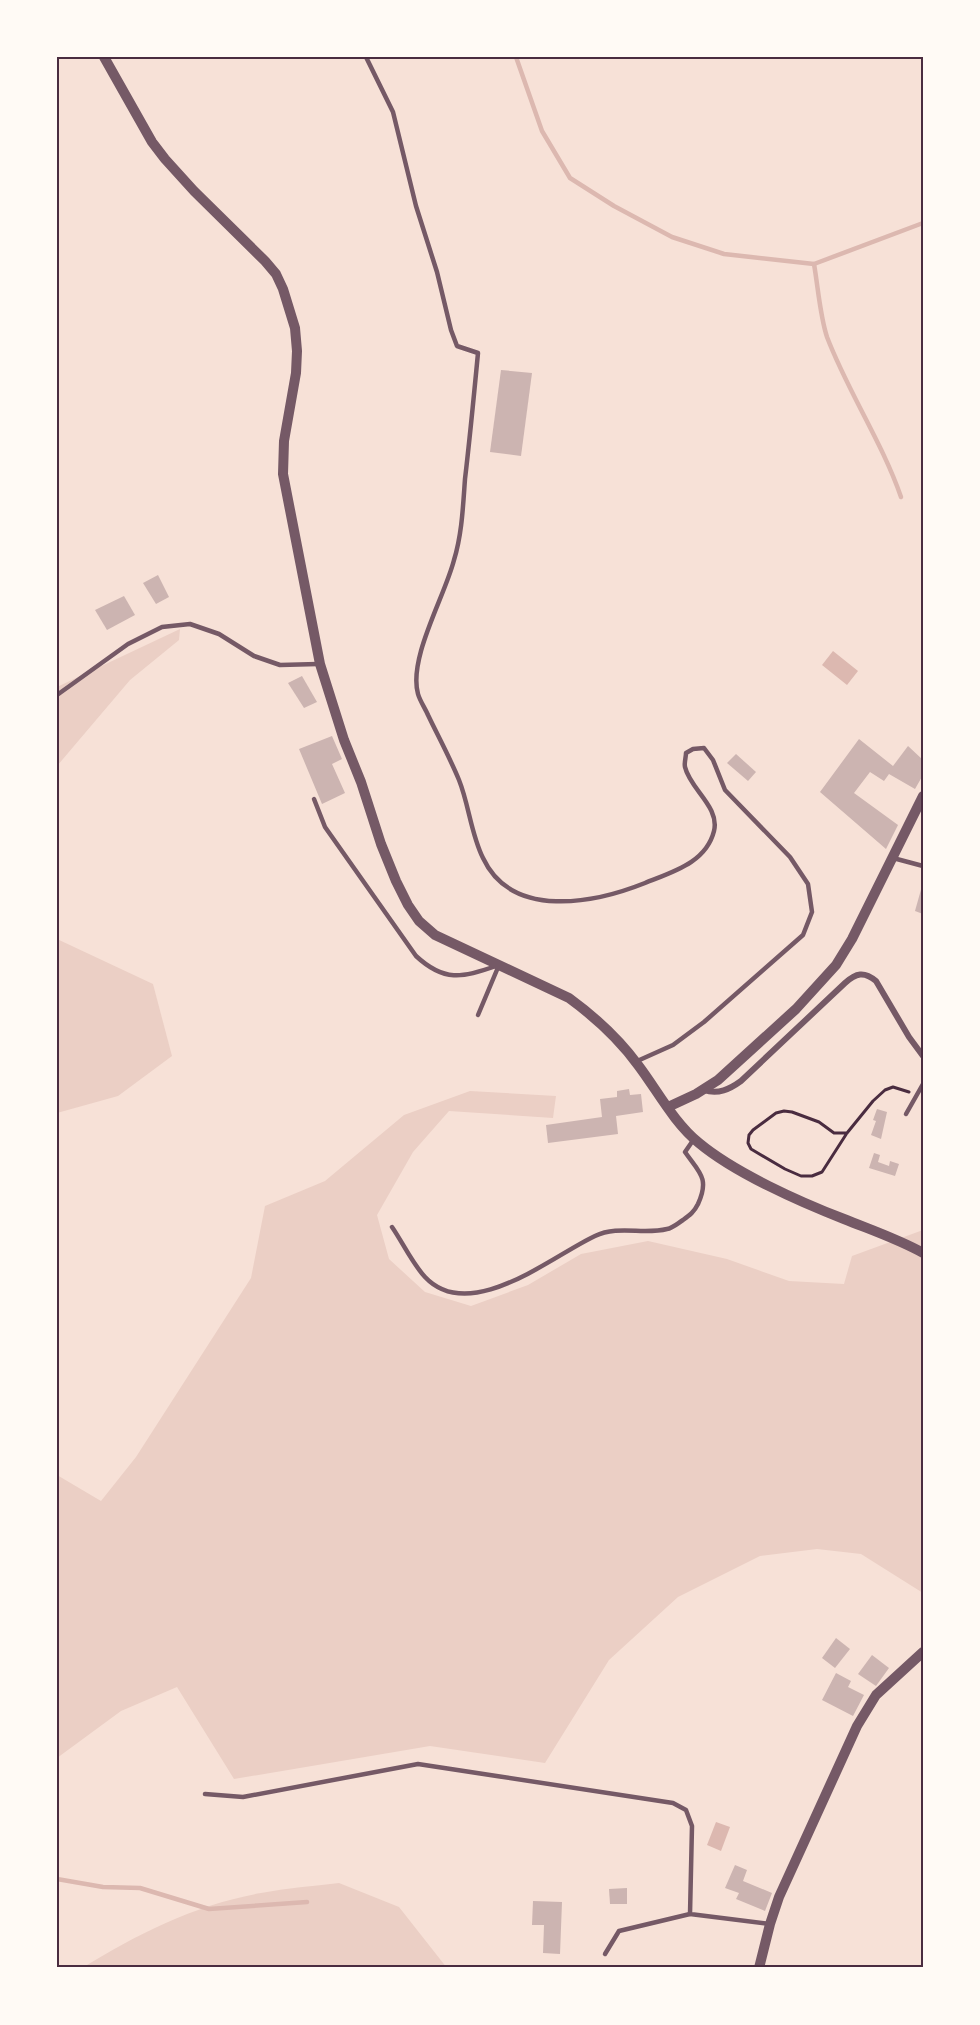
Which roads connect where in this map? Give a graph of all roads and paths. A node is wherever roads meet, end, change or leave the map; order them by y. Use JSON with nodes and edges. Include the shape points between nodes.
{"nodes":[{"id":1,"x":104,"y":57,"type":"edge"},
{"id":2,"x":366,"y":57,"type":"edge"},
{"id":3,"x":320,"y":664,"type":"junction"},
{"id":4,"x":57,"y":695,"type":"edge"},
{"id":5,"x":923,"y":796,"type":"edge"},
{"id":6,"x":314,"y":799,"type":"dead end"},
{"id":7,"x":893,"y":858,"type":"junction"},
{"id":8,"x":923,"y":866,"type":"edge"},
{"id":9,"x":499,"y":966,"type":"junction"},
{"id":10,"x":478,"y":1015,"type":"dead end"},
{"id":11,"x":923,"y":1056,"type":"edge"},
{"id":12,"x":635,"y":1062,"type":"junction"},
{"id":13,"x":923,"y":1084,"type":"edge"},
{"id":14,"x":704,"y":1089,"type":"junction"},
{"id":15,"x":915,"y":1097,"type":"junction"},
{"id":16,"x":668,"y":1107,"type":"junction"},
{"id":17,"x":906,"y":1113,"type":"dead end"},
{"id":18,"x":847,"y":1133,"type":"junction"},
{"id":19,"x":694,"y":1139,"type":"junction"},
{"id":20,"x":392,"y":1227,"type":"dead end"},
{"id":21,"x":923,"y":1253,"type":"edge"},
{"id":22,"x":923,"y":1652,"type":"edge"},
{"id":23,"x":205,"y":1794,"type":"dead end"},
{"id":24,"x":690,"y":1914,"type":"junction"},
{"id":25,"x":770,"y":1924,"type":"junction"},
{"id":26,"x":604,"y":1954,"type":"dead end"},
{"id":27,"x":759,"y":1968,"type":"edge"}],
"edges":[{"from":1,"to":3,"type":"street","via":[[165,159],[265,261],[283,289],[295,328],[297,351],[284,441],[284,474]]},
{"from":2,"to":12,"type":"lane","via":[[393,112],[457,346],[478,353],[460,529],[454,560],[429,626],[417,674],[418,693],[459,781],[483,858],[508,888],[522,896],[548,901],[583,901],[620,893],[677,870],[697,859],[715,829],[713,814],[685,766],[686,753],[704,748],[725,790],[790,857],[808,884],[812,912],[803,935],[704,1022],[673,1045]]},
{"from":3,"to":4,"type":"lane","via":[[280,665],[190,624],[162,627],[128,644]]},
{"from":3,"to":9,"type":"street","via":[[381,844],[408,905],[435,935]]},
{"from":5,"to":7,"type":"street"},
{"from":6,"to":9,"type":"lane","via":[[325,827],[427,967],[455,977]]},
{"from":7,"to":8,"type":"lane"},
{"from":7,"to":14,"type":"street","via":[[836,965],[787,1016]]},
{"from":9,"to":10,"type":"lane"},
{"from":9,"to":12,"type":"street","via":[[569,998],[604,1027]]},
{"from":11,"to":14,"type":"street","via":[[876,981],[861,973],[845,983],[741,1080],[718,1092]]},
{"from":12,"to":16,"type":"street"},
{"from":13,"to":15,"type":"lane"},
{"from":14,"to":16,"type":"street"},
{"from":15,"to":17,"type":"lane"},
{"from":15,"to":18,"type":"path","via":[[899,1088],[885,1090]]},
{"from":16,"to":19,"type":"street"},
{"from":18,"to":18,"type":"path","via":[[834,1133],[819,1122],[784,1111],[753,1130],[748,1143],[751,1149],[785,1169],[812,1176],[822,1172]]},
{"from":19,"to":20,"type":"lane","via":[[685,1152],[704,1178],[703,1193],[694,1213],[669,1229],[597,1234],[516,1281],[483,1292],[460,1293],[441,1288],[426,1277]]},
{"from":19,"to":21,"type":"street","via":[[732,1165],[784,1192]]},
{"from":22,"to":25,"type":"street","via":[[876,1695],[857,1726]]},
{"from":23,"to":24,"type":"lane","via":[[243,1797],[418,1764],[673,1803],[686,1810],[692,1826]]},
{"from":24,"to":25,"type":"lane"},
{"from":24,"to":26,"type":"lane","via":[[619,1931]]},
{"from":25,"to":27,"type":"street"}]}
